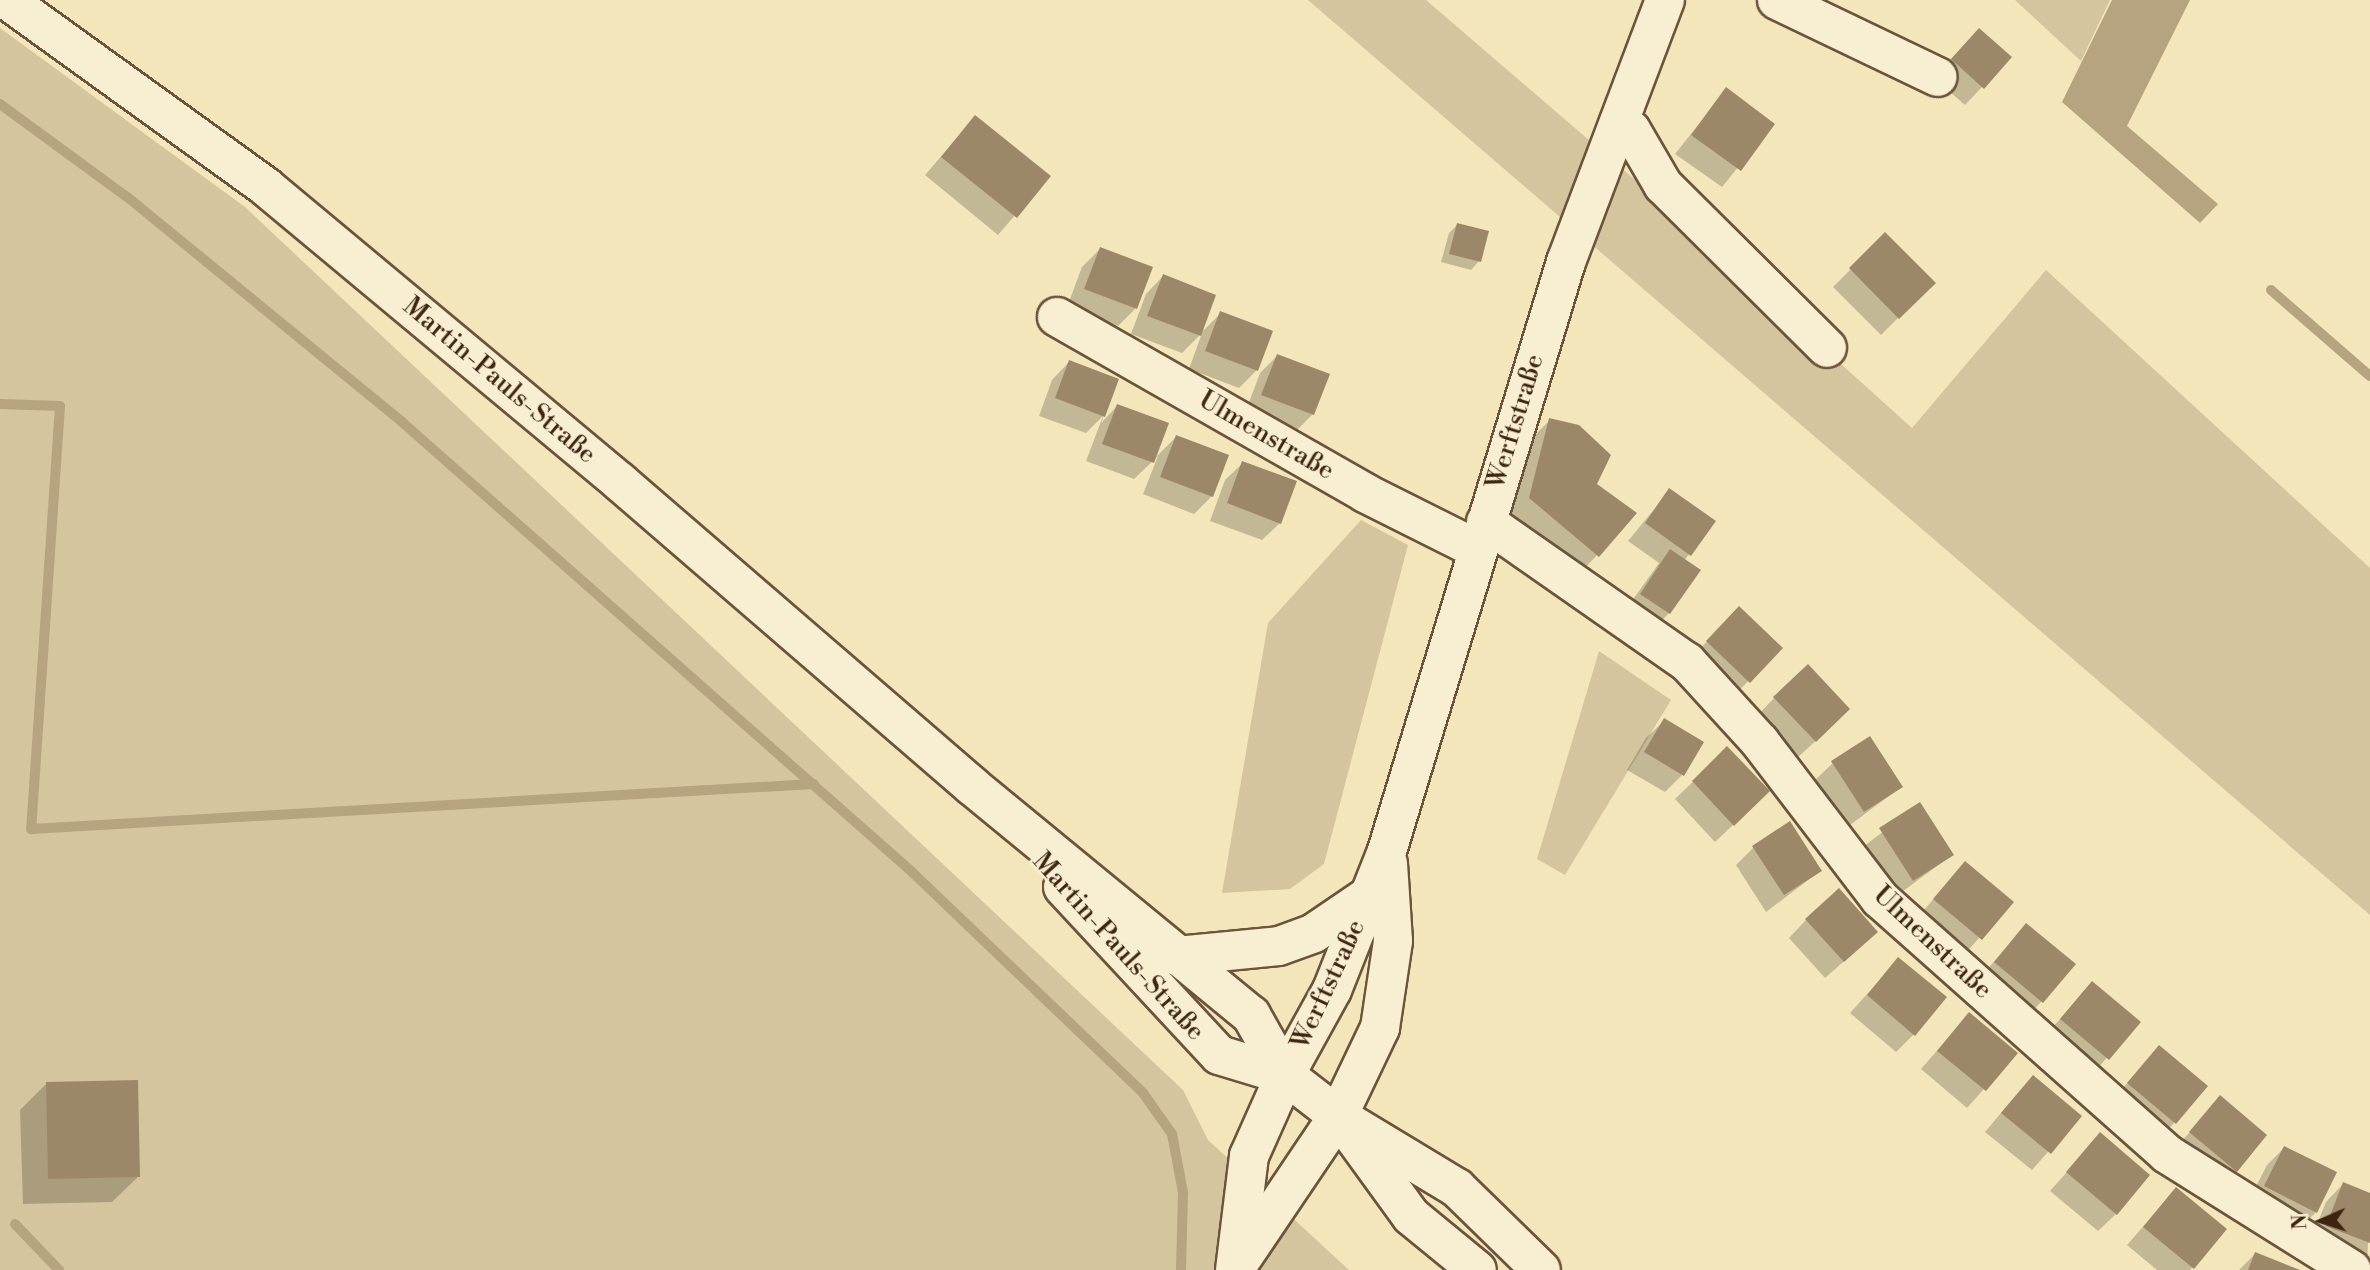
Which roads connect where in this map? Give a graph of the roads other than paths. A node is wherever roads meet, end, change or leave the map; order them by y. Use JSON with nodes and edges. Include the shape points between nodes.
{"nodes":[{"id":1,"x":7,"y":0,"type":"edge"},
{"id":2,"x":1665,"y":0,"type":"edge"},
{"id":3,"x":1777,"y":0,"type":"edge"},
{"id":4,"x":1938,"y":78,"type":"dead end"},
{"id":5,"x":1619,"y":122,"type":"junction"},
{"id":6,"x":1058,"y":317,"type":"dead end"},
{"id":7,"x":1826,"y":348,"type":"dead end"},
{"id":8,"x":1481,"y":535,"type":"junction"},
{"id":9,"x":972,"y":786,"type":"junction"},
{"id":10,"x":1387,"y":851,"type":"junction"},
{"id":11,"x":1370,"y":895,"type":"junction"},
{"id":12,"x":1177,"y":956,"type":"junction"},
{"id":13,"x":1285,"y":1075,"type":"junction"},
{"id":14,"x":1338,"y":1116,"type":"junction"},
{"id":15,"x":1235,"y":1269,"type":"edge"},
{"id":16,"x":1477,"y":1270,"type":"edge"},
{"id":17,"x":1541,"y":1270,"type":"edge"},
{"id":18,"x":2352,"y":1270,"type":"edge"}],
"edges":[{"from":1,"to":9,"type":"street","name":"Martin-Pauls-Straße","via":[[266,187],[620,482]]},
{"from":2,"to":5,"type":"street","name":"Werftstraße"},
{"from":3,"to":4,"type":"street"},
{"from":5,"to":7,"type":"street","via":[[1632,130],[1663,185]]},
{"from":5,"to":8,"type":"street","name":"Werftstraße","via":[[1566,262]]},
{"from":6,"to":8,"type":"street","name":"Ulmenstraße","via":[[1365,493]]},
{"from":8,"to":10,"type":"street","name":"Werftstraße"},
{"from":8,"to":18,"type":"street","name":"Ulmenstraße","via":[[1687,662],[1760,742],[1880,900],[2167,1154]]},
{"from":9,"to":12,"type":"street","name":"Martin-Pauls-Straße"},
{"from":9,"to":13,"type":"street","name":"Martin-Pauls-Straße","via":[[1201,1040],[1219,1055]]},
{"from":10,"to":11,"type":"street","name":"Werftstraße"},
{"from":10,"to":14,"type":"street","name":"Werftstraße","via":[[1393,941],[1380,1028]]},
{"from":11,"to":12,"type":"street","name":"Werftstraße","via":[[1314,933],[1279,946]]},
{"from":11,"to":13,"type":"street","name":"Werftstraße","via":[[1332,990]]},
{"from":12,"to":13,"type":"street","name":"Martin-Pauls-Straße","via":[[1251,1015]]},
{"from":13,"to":14,"type":"street","name":"Martin-Pauls-Straße"},
{"from":13,"to":15,"type":"street","name":"Werftstraße","via":[[1249,1156]]},
{"from":14,"to":15,"type":"street","name":"Werftstraße"},
{"from":14,"to":16,"type":"street","name":"Martin-Pauls-Straße","via":[[1411,1216]]},
{"from":14,"to":17,"type":"street","name":"Martin-Pauls-Straße","via":[[1457,1188]]}]}
